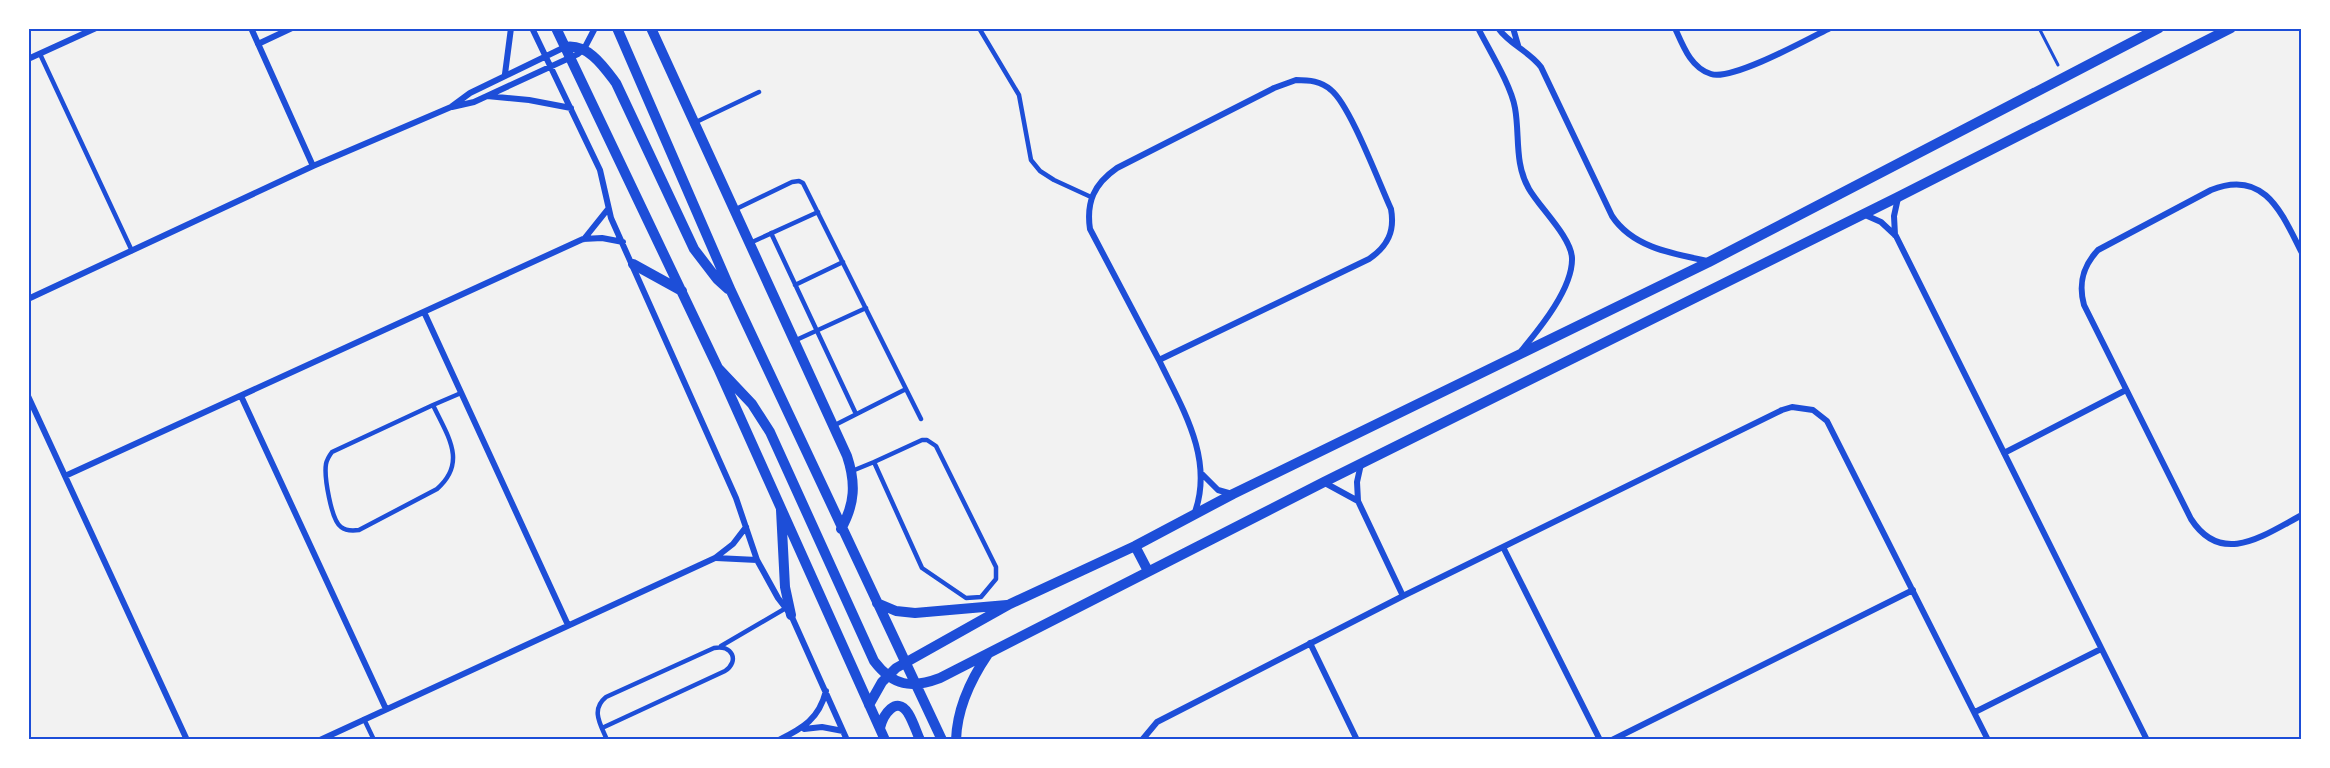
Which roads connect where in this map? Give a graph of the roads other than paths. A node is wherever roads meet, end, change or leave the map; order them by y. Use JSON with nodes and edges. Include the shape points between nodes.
{"nodes":[{"id":1,"x":96,"y":28,"type":"edge"},
{"id":2,"x":251,"y":28,"type":"edge"},
{"id":3,"x":292,"y":28,"type":"edge"},
{"id":4,"x":511,"y":28,"type":"edge"},
{"id":5,"x":532,"y":28,"type":"edge"},
{"id":6,"x":556,"y":28,"type":"edge"},
{"id":7,"x":595,"y":28,"type":"edge"},
{"id":8,"x":617,"y":28,"type":"edge"},
{"id":9,"x":651,"y":28,"type":"edge"},
{"id":10,"x":979,"y":28,"type":"edge"},
{"id":11,"x":1478,"y":28,"type":"edge"},
{"id":12,"x":1498,"y":28,"type":"edge"},
{"id":13,"x":1513,"y":28,"type":"edge"},
{"id":14,"x":1675,"y":28,"type":"edge"},
{"id":15,"x":1830,"y":28,"type":"edge"},
{"id":16,"x":2159,"y":28,"type":"edge"},
{"id":17,"x":2231,"y":28,"type":"edge"},
{"id":18,"x":258,"y":44,"type":"junction"},
{"id":19,"x":1518,"y":46,"type":"junction"},
{"id":20,"x":565,"y":47,"type":"junction"},
{"id":21,"x":584,"y":49,"type":"junction"},
{"id":22,"x":40,"y":54,"type":"junction"},
{"id":23,"x":545,"y":56,"type":"junction"},
{"id":24,"x":570,"y":58,"type":"junction"},
{"id":25,"x":28,"y":59,"type":"edge"},
{"id":26,"x":550,"y":66,"type":"junction"},
{"id":27,"x":505,"y":75,"type":"junction"},
{"id":28,"x":759,"y":92,"type":"dead end"},
{"id":29,"x":487,"y":96,"type":"junction"},
{"id":30,"x":451,"y":107,"type":"junction"},
{"id":31,"x":571,"y":108,"type":"junction"},
{"id":32,"x":694,"y":123,"type":"junction"},
{"id":33,"x":314,"y":166,"type":"junction"},
{"id":34,"x":1090,"y":197,"type":"junction"},
{"id":35,"x":1898,"y":197,"type":"junction"},
{"id":36,"x":608,"y":209,"type":"junction"},
{"id":37,"x":734,"y":210,"type":"junction"},
{"id":38,"x":818,"y":212,"type":"junction"},
{"id":39,"x":1863,"y":214,"type":"junction"},
{"id":40,"x":771,"y":233,"type":"junction"},
{"id":41,"x":1896,"y":236,"type":"junction"},
{"id":42,"x":583,"y":239,"type":"junction"},
{"id":43,"x":623,"y":242,"type":"junction"},
{"id":44,"x":750,"y":243,"type":"junction"},
{"id":45,"x":132,"y":251,"type":"junction"},
{"id":46,"x":2301,"y":253,"type":"edge"},
{"id":47,"x":843,"y":262,"type":"junction"},
{"id":48,"x":1709,"y":262,"type":"junction"},
{"id":49,"x":633,"y":264,"type":"junction"},
{"id":50,"x":795,"y":285,"type":"junction"},
{"id":51,"x":682,"y":291,"type":"junction"},
{"id":52,"x":731,"y":291,"type":"junction"},
{"id":53,"x":28,"y":299,"type":"edge"},
{"id":54,"x":866,"y":308,"type":"junction"},
{"id":55,"x":424,"y":312,"type":"junction"},
{"id":56,"x":817,"y":330,"type":"junction"},
{"id":57,"x":794,"y":340,"type":"junction"},
{"id":58,"x":1517,"y":356,"type":"junction"},
{"id":59,"x":1159,"y":360,"type":"junction"},
{"id":60,"x":718,"y":369,"type":"junction"},
{"id":61,"x":906,"y":389,"type":"junction"},
{"id":62,"x":2126,"y":390,"type":"junction"},
{"id":63,"x":461,"y":393,"type":"junction"},
{"id":64,"x":28,"y":396,"type":"edge"},
{"id":65,"x":241,"y":396,"type":"junction"},
{"id":66,"x":433,"y":405,"type":"junction"},
{"id":67,"x":856,"y":414,"type":"junction"},
{"id":68,"x":921,"y":419,"type":"dead end"},
{"id":69,"x":833,"y":426,"type":"junction"},
{"id":70,"x":2004,"y":453,"type":"junction"},
{"id":71,"x":874,"y":462,"type":"junction"},
{"id":72,"x":1361,"y":464,"type":"junction"},
{"id":73,"x":852,"y":471,"type":"junction"},
{"id":74,"x":1201,"y":473,"type":"junction"},
{"id":75,"x":66,"y":476,"type":"junction"},
{"id":76,"x":1324,"y":482,"type":"junction"},
{"id":77,"x":1233,"y":494,"type":"junction"},
{"id":78,"x":1358,"y":501,"type":"junction"},
{"id":79,"x":780,"y":504,"type":"junction"},
{"id":80,"x":1195,"y":513,"type":"junction"},
{"id":81,"x":2301,"y":515,"type":"edge"},
{"id":82,"x":746,"y":527,"type":"junction"},
{"id":83,"x":841,"y":529,"type":"junction"},
{"id":84,"x":1135,"y":546,"type":"junction"},
{"id":85,"x":1503,"y":547,"type":"junction"},
{"id":86,"x":715,"y":558,"type":"junction"},
{"id":87,"x":757,"y":560,"type":"junction"},
{"id":88,"x":1148,"y":571,"type":"junction"},
{"id":89,"x":1913,"y":590,"type":"junction"},
{"id":90,"x":1403,"y":596,"type":"junction"},
{"id":91,"x":877,"y":603,"type":"junction"},
{"id":92,"x":1010,"y":604,"type":"junction"},
{"id":93,"x":789,"y":612,"type":"junction"},
{"id":94,"x":568,"y":625,"type":"junction"},
{"id":95,"x":1310,"y":644,"type":"junction"},
{"id":96,"x":721,"y":646,"type":"junction"},
{"id":97,"x":2101,"y":649,"type":"junction"},
{"id":98,"x":990,"y":652,"type":"junction"},
{"id":99,"x":905,"y":663,"type":"junction"},
{"id":100,"x":887,"y":675,"type":"junction"},
{"id":101,"x":916,"y":685,"type":"junction"},
{"id":102,"x":825,"y":691,"type":"junction"},
{"id":103,"x":869,"y":705,"type":"junction"},
{"id":104,"x":386,"y":709,"type":"junction"},
{"id":105,"x":1975,"y":712,"type":"junction"},
{"id":106,"x":364,"y":719,"type":"junction"},
{"id":107,"x":602,"y":728,"type":"junction"},
{"id":108,"x":880,"y":728,"type":"junction"},
{"id":109,"x":800,"y":730,"type":"junction"},
{"id":110,"x":843,"y":731,"type":"junction"},
{"id":111,"x":187,"y":740,"type":"edge"},
{"id":112,"x":320,"y":740,"type":"edge"},
{"id":113,"x":374,"y":740,"type":"edge"},
{"id":114,"x":608,"y":740,"type":"edge"},
{"id":115,"x":779,"y":740,"type":"edge"},
{"id":116,"x":847,"y":740,"type":"edge"},
{"id":117,"x":885,"y":740,"type":"edge"},
{"id":118,"x":920,"y":740,"type":"edge"},
{"id":119,"x":942,"y":740,"type":"edge"},
{"id":120,"x":956,"y":740,"type":"edge"},
{"id":121,"x":1142,"y":740,"type":"edge"},
{"id":122,"x":1357,"y":740,"type":"edge"},
{"id":123,"x":1600,"y":740,"type":"edge"},
{"id":124,"x":1612,"y":740,"type":"edge"},
{"id":125,"x":1988,"y":740,"type":"edge"},
{"id":126,"x":2147,"y":740,"type":"edge"}],
"edges":[{"from":1,"to":22,"type":"street"},
{"from":2,"to":18,"type":"street"},
{"from":3,"to":18,"type":"street"},
{"from":4,"to":27,"type":"street"},
{"from":5,"to":23,"type":"street"},
{"from":6,"to":20,"type":"street"},
{"from":7,"to":21,"type":"street"},
{"from":8,"to":52,"type":"street"},
{"from":9,"to":32,"type":"street"},
{"from":10,"to":34,"type":"lane","via":[[1019,95],[1031,160],[1054,180]]},
{"from":11,"to":58,"type":"street","via":[[1514,102],[1519,161],[1528,187],[1565,239],[1572,258],[1563,289]]},
{"from":12,"to":19,"type":"street"},
{"from":13,"to":19,"type":"street"},
{"from":14,"to":15,"type":"street","via":[[1689,57],[1712,75],[1732,74]]},
{"from":16,"to":48,"type":"street"},
{"from":17,"to":35,"type":"street"},
{"from":18,"to":33,"type":"street"},
{"from":19,"to":48,"type":"street","via":[[1535,58],[1541,68],[1612,216],[1625,232],[1650,245]]},
{"from":20,"to":21,"type":"street"},
{"from":20,"to":23,"type":"street"},
{"from":20,"to":24,"type":"street"},
{"from":21,"to":24,"type":"street"},
{"from":21,"to":52,"type":"street","via":[[616,83],[694,249]]},
{"from":22,"to":25,"type":"street"},
{"from":22,"to":45,"type":"lane"},
{"from":23,"to":26,"type":"street"},
{"from":23,"to":27,"type":"street"},
{"from":24,"to":26,"type":"street"},
{"from":24,"to":51,"type":"street"},
{"from":26,"to":29,"type":"street"},
{"from":26,"to":31,"type":"street"},
{"from":27,"to":30,"type":"street"},
{"from":28,"to":32,"type":"lane"},
{"from":29,"to":30,"type":"street"},
{"from":29,"to":31,"type":"street"},
{"from":30,"to":33,"type":"street"},
{"from":31,"to":36,"type":"street","via":[[600,170]]},
{"from":32,"to":37,"type":"street"},
{"from":33,"to":45,"type":"street"},
{"from":34,"to":59,"type":"street","via":[[1088,215],[1093,236]]},
{"from":34,"to":59,"type":"street","via":[[1105,176],[1117,168],[1285,83],[1308,80],[1330,88],[1338,97],[1391,209],[1391,232],[1379,252]]},
{"from":35,"to":39,"type":"street"},
{"from":35,"to":41,"type":"street","via":[[1894,216]]},
{"from":36,"to":42,"type":"street"},
{"from":36,"to":43,"type":"street"},
{"from":37,"to":38,"type":"lane","via":[[799,181]]},
{"from":37,"to":44,"type":"street"},
{"from":38,"to":40,"type":"lane"},
{"from":38,"to":47,"type":"lane"},
{"from":39,"to":41,"type":"street","via":[[1881,222]]},
{"from":39,"to":72,"type":"street"},
{"from":40,"to":44,"type":"lane"},
{"from":40,"to":50,"type":"lane"},
{"from":41,"to":70,"type":"street"},
{"from":42,"to":43,"type":"street"},
{"from":42,"to":55,"type":"street"},
{"from":43,"to":49,"type":"street"},
{"from":44,"to":57,"type":"street"},
{"from":45,"to":53,"type":"street"},
{"from":46,"to":62,"type":"street","via":[[2276,204],[2261,191],[2241,185],[2211,190],[2098,250],[2082,275],[2081,295]]},
{"from":47,"to":50,"type":"lane"},
{"from":47,"to":54,"type":"lane"},
{"from":48,"to":58,"type":"street"},
{"from":49,"to":51,"type":"street"},
{"from":49,"to":82,"type":"street"},
{"from":50,"to":56,"type":"lane"},
{"from":51,"to":60,"type":"street"},
{"from":52,"to":83,"type":"street"},
{"from":54,"to":56,"type":"lane"},
{"from":54,"to":61,"type":"lane"},
{"from":55,"to":63,"type":"street"},
{"from":55,"to":65,"type":"street"},
{"from":56,"to":57,"type":"lane"},
{"from":56,"to":67,"type":"lane"},
{"from":57,"to":69,"type":"street"},
{"from":58,"to":77,"type":"street"},
{"from":59,"to":74,"type":"street","via":[[1196,439]]},
{"from":60,"to":79,"type":"street"},
{"from":60,"to":100,"type":"street","via":[[752,404],[770,432],[869,652]]},
{"from":61,"to":67,"type":"lane"},
{"from":61,"to":68,"type":"lane"},
{"from":62,"to":70,"type":"street"},
{"from":62,"to":81,"type":"street","via":[[2190,519],[2209,538],[2228,544],[2249,542]]},
{"from":63,"to":66,"type":"lane"},
{"from":63,"to":94,"type":"street"},
{"from":64,"to":75,"type":"street"},
{"from":65,"to":75,"type":"street"},
{"from":65,"to":104,"type":"street"},
{"from":66,"to":66,"type":"lane","via":[[328,457],[326,471],[332,511],[341,527],[359,530],[437,489],[448,478],[453,450]]},
{"from":67,"to":69,"type":"lane"},
{"from":69,"to":73,"type":"street"},
{"from":70,"to":97,"type":"street"},
{"from":71,"to":71,"type":"lane","via":[[922,440],[936,446],[997,570],[996,579],[985,594],[966,598],[922,568]]},
{"from":71,"to":73,"type":"lane"},
{"from":72,"to":76,"type":"street"},
{"from":72,"to":78,"type":"street"},
{"from":73,"to":83,"type":"street","via":[[853,501]]},
{"from":74,"to":77,"type":"street","via":[[1218,490]]},
{"from":74,"to":80,"type":"street","via":[[1201,494]]},
{"from":75,"to":111,"type":"street"},
{"from":76,"to":78,"type":"street"},
{"from":76,"to":88,"type":"street"},
{"from":77,"to":80,"type":"street"},
{"from":78,"to":90,"type":"street"},
{"from":79,"to":93,"type":"street"},
{"from":79,"to":103,"type":"street"},
{"from":80,"to":84,"type":"street"},
{"from":82,"to":86,"type":"street"},
{"from":82,"to":87,"type":"street"},
{"from":83,"to":91,"type":"street"},
{"from":84,"to":88,"type":"street"},
{"from":84,"to":92,"type":"street"},
{"from":85,"to":89,"type":"street","via":[[1782,410],[1803,407],[1827,421]]},
{"from":85,"to":90,"type":"street"},
{"from":85,"to":123,"type":"street"},
{"from":86,"to":87,"type":"street"},
{"from":86,"to":94,"type":"street"},
{"from":87,"to":93,"type":"street"},
{"from":88,"to":98,"type":"street"},
{"from":89,"to":105,"type":"street"},
{"from":89,"to":124,"type":"street"},
{"from":90,"to":95,"type":"street"},
{"from":91,"to":92,"type":"street","via":[[915,613]]},
{"from":91,"to":99,"type":"street"},
{"from":92,"to":99,"type":"street"},
{"from":93,"to":96,"type":"lane"},
{"from":93,"to":102,"type":"street"},
{"from":94,"to":104,"type":"street"},
{"from":95,"to":121,"type":"street","via":[[1157,722]]},
{"from":95,"to":122,"type":"street"},
{"from":96,"to":107,"type":"lane","via":[[606,697],[597,711]]},
{"from":96,"to":107,"type":"lane","via":[[732,654],[731,667]]},
{"from":97,"to":105,"type":"street"},
{"from":97,"to":126,"type":"street"},
{"from":98,"to":101,"type":"street","via":[[940,678]]},
{"from":98,"to":120,"type":"street","via":[[964,699]]},
{"from":99,"to":100,"type":"street"},
{"from":99,"to":101,"type":"street"},
{"from":100,"to":101,"type":"street"},
{"from":100,"to":103,"type":"street"},
{"from":101,"to":119,"type":"street"},
{"from":102,"to":109,"type":"street","via":[[815,717]]},
{"from":102,"to":110,"type":"street"},
{"from":103,"to":108,"type":"street"},
{"from":104,"to":106,"type":"street"},
{"from":105,"to":125,"type":"street"},
{"from":106,"to":112,"type":"street"},
{"from":106,"to":113,"type":"lane"},
{"from":107,"to":114,"type":"lane"},
{"from":108,"to":117,"type":"street"},
{"from":108,"to":118,"type":"street","via":[[885,712],[899,707],[908,713]]},
{"from":109,"to":110,"type":"street","via":[[822,727]]},
{"from":109,"to":115,"type":"street"},
{"from":110,"to":116,"type":"street"}]}
